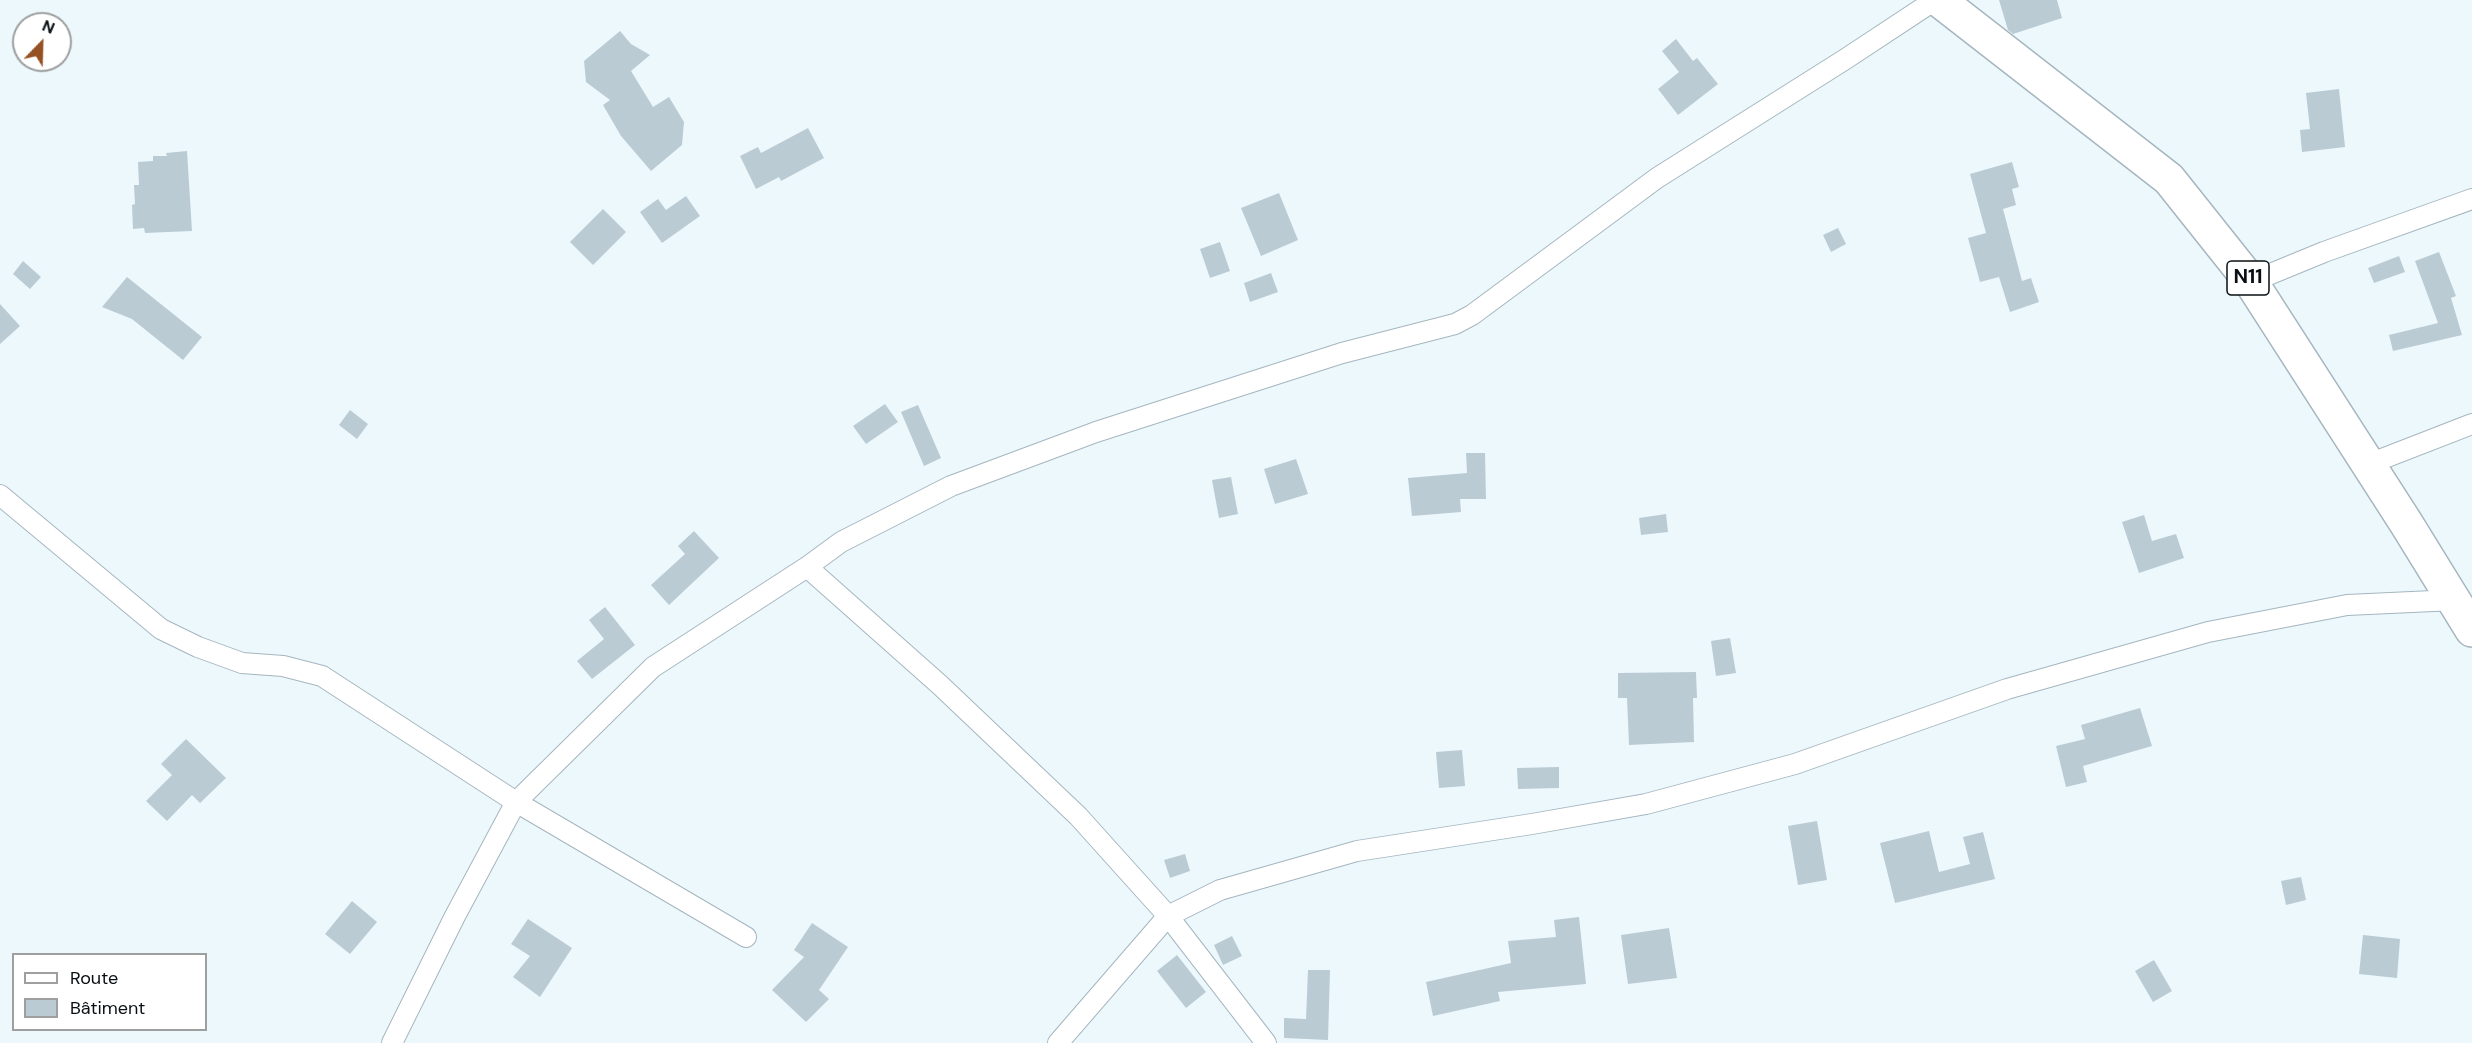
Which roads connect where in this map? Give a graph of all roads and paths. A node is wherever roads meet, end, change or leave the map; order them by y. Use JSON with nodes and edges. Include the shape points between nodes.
{"nodes":[{"id":1,"x":1937,"y":0,"type":"edge"},
{"id":2,"x":2472,"y":199,"type":"edge"},
{"id":3,"x":2252,"y":282,"type":"junction"},
{"id":4,"x":2472,"y":424,"type":"edge"},
{"id":5,"x":2369,"y":464,"type":"junction"},
{"id":6,"x":0,"y":495,"type":"edge"},
{"id":7,"x":807,"y":567,"type":"junction"},
{"id":8,"x":2455,"y":600,"type":"junction"},
{"id":9,"x":2472,"y":630,"type":"edge"},
{"id":10,"x":516,"y":802,"type":"junction"},
{"id":11,"x":1168,"y":916,"type":"junction"},
{"id":12,"x":747,"y":937,"type":"dead end"},
{"id":13,"x":392,"y":1043,"type":"edge"},
{"id":14,"x":1058,"y":1043,"type":"edge"},
{"id":15,"x":1266,"y":1043,"type":"edge"}],
"edges":[{"from":1,"to":3,"type":"highway","number":"N11","via":[[2169,179]]},
{"from":1,"to":7,"type":"street","via":[[1657,178],[1455,324],[1342,353],[1096,432],[951,486],[841,542]]},
{"from":2,"to":3,"type":"street"},
{"from":3,"to":5,"type":"highway","number":"N11"},
{"from":4,"to":5,"type":"street"},
{"from":5,"to":8,"type":"highway","number":"N11"},
{"from":6,"to":10,"type":"street","via":[[161,629],[242,663],[283,666],[322,676]]},
{"from":7,"to":10,"type":"street","via":[[653,667]]},
{"from":7,"to":11,"type":"street","via":[[940,685],[1078,816]]},
{"from":8,"to":9,"type":"highway","number":"N11"},
{"from":8,"to":11,"type":"street","via":[[2347,605],[2208,632],[2007,689],[1795,764],[1646,804],[1357,851],[1220,890]]},
{"from":10,"to":12,"type":"street"},
{"from":10,"to":13,"type":"street"},
{"from":11,"to":14,"type":"street"},
{"from":11,"to":15,"type":"street"}]}
